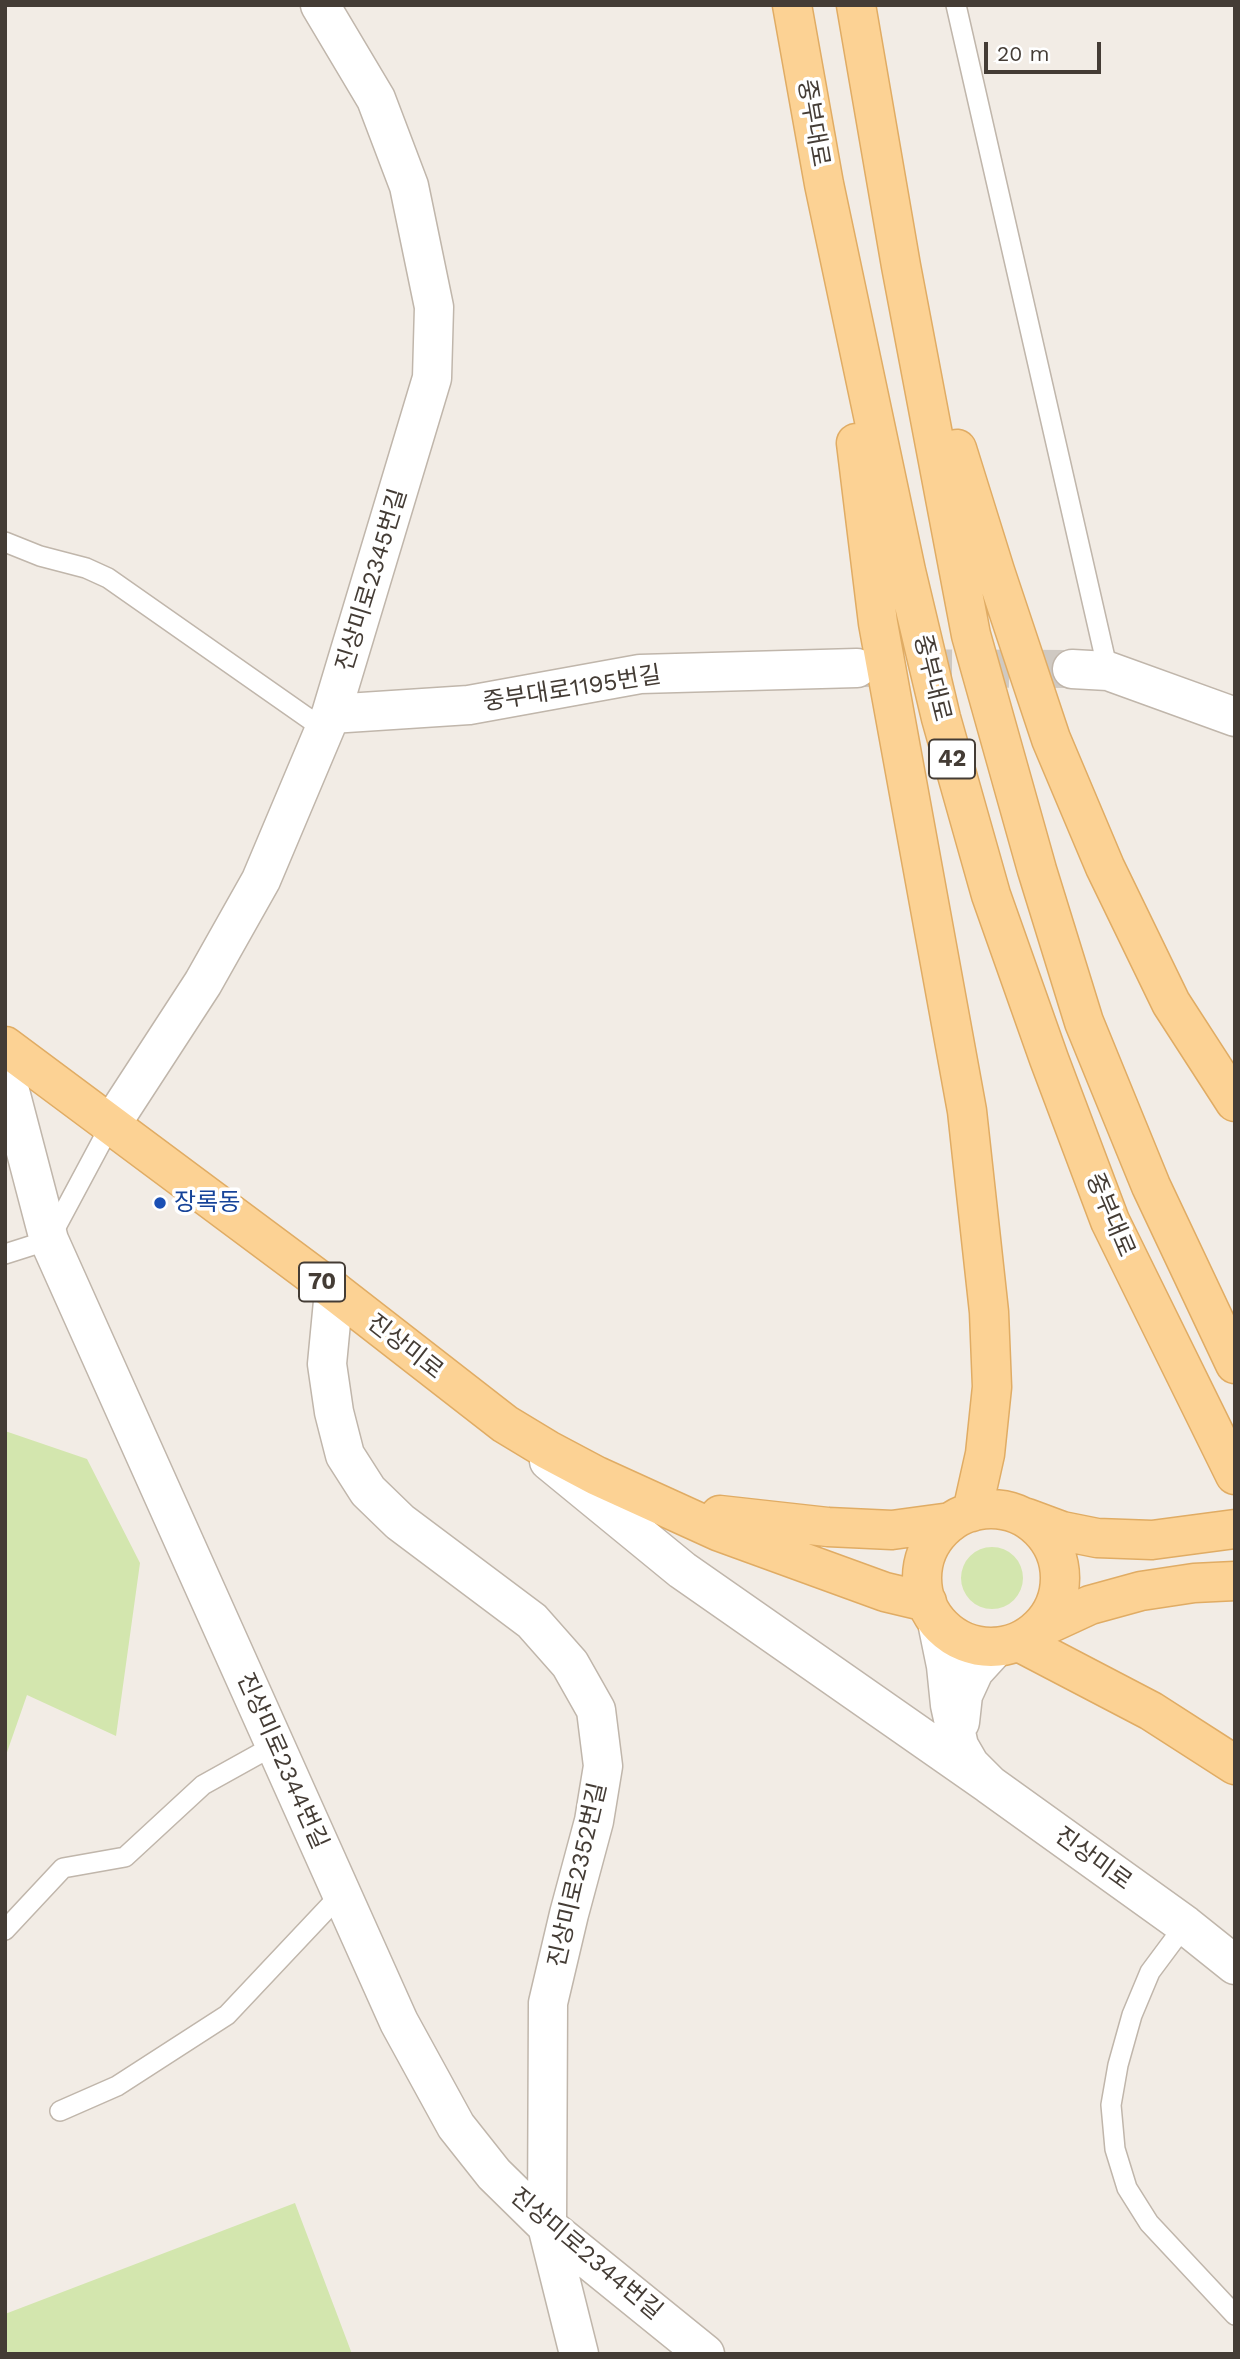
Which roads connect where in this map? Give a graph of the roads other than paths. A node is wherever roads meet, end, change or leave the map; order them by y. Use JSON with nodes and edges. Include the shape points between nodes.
{"nodes":[{"id":1,"x":320,"y":5,"type":"edge"},
{"id":2,"x":792,"y":5,"type":"edge"},
{"id":3,"x":856,"y":5,"type":"edge"},
{"id":4,"x":956,"y":5,"type":"edge"},
{"id":5,"x":824,"y":184,"type":"junction"},
{"id":6,"x":901,"y":266,"type":"junction"},
{"id":7,"x":5,"y":542,"type":"edge"},
{"id":8,"x":857,"y":668,"type":"tunnel mouth"},
{"id":9,"x":1090,"y":670,"type":"joint"},
{"id":10,"x":1235,"y":717,"type":"edge"},
{"id":11,"x":328,"y":722,"type":"junction"},
{"id":12,"x":5,"y":1046,"type":"edge"},
{"id":13,"x":5,"y":1072,"type":"edge"},
{"id":14,"x":1235,"y":1102,"type":"edge"},
{"id":15,"x":110,"y":1126,"type":"junction"},
{"id":16,"x":49,"y":1240,"type":"junction"},
{"id":17,"x":5,"y":1254,"type":"edge"},
{"id":18,"x":334,"y":1291,"type":"junction"},
{"id":19,"x":1235,"y":1364,"type":"edge"},
{"id":20,"x":505,"y":1424,"type":"junction"},
{"id":21,"x":1235,"y":1475,"type":"edge"},
{"id":22,"x":650,"y":1500,"type":"junction"},
{"id":23,"x":1017,"y":1514,"type":"junction"},
{"id":24,"x":962,"y":1517,"type":"junction"},
{"id":25,"x":1235,"y":1529,"type":"edge"},
{"id":26,"x":1235,"y":1581,"type":"edge"},
{"id":27,"x":932,"y":1612,"type":"junction"},
{"id":28,"x":1018,"y":1639,"type":"junction"},
{"id":29,"x":275,"y":1745,"type":"junction"},
{"id":30,"x":959,"y":1745,"type":"junction"},
{"id":31,"x":1235,"y":1765,"type":"edge"},
{"id":32,"x":990,"y":1785,"type":"junction"},
{"id":33,"x":341,"y":1894,"type":"junction"},
{"id":34,"x":1185,"y":1925,"type":"junction"},
{"id":35,"x":5,"y":1930,"type":"edge"},
{"id":36,"x":1235,"y":1965,"type":"edge"},
{"id":37,"x":60,"y":2111,"type":"dead end"},
{"id":38,"x":547,"y":2226,"type":"junction"},
{"id":39,"x":1235,"y":2315,"type":"edge"},
{"id":40,"x":579,"y":2354,"type":"edge"},
{"id":41,"x":705,"y":2354,"type":"edge"}],
"edges":[{"from":1,"to":11,"type":"street","name":"진상미로2345번길","via":[[376,99],[405,174],[434,307],[432,378]]},
{"from":2,"to":5,"type":"main road","name":"중부대로","number":"42"},
{"from":3,"to":6,"type":"main road","name":"중부대로","number":"42"},
{"from":4,"to":9,"type":"lane"},
{"from":5,"to":21,"type":"main road","name":"중부대로","number":"42","via":[[906,571],[990,895],[1110,1221]]},
{"from":5,"to":24,"type":"main road","via":[[878,623],[967,1111],[989,1312],[992,1387],[985,1454]]},
{"from":6,"to":14,"type":"main road","via":[[1051,739],[1105,867],[1171,1003]]},
{"from":6,"to":19,"type":"main road","name":"중부대로","number":"42","via":[[971,635],[1037,870],[1084,1022],[1151,1186]]},
{"from":7,"to":11,"type":"lane","via":[[108,578]]},
{"from":8,"to":11,"type":"street","name":"중부대로1195번길","via":[[640,674],[470,705]]},
{"from":9,"to":10,"type":"street"},
{"from":11,"to":15,"type":"street","name":"진상미로2345번길","via":[[261,880],[203,983]]},
{"from":12,"to":15,"type":"main road","name":"진상미로","number":"70"},
{"from":13,"to":16,"type":"street","name":"진상미로2344번길"},
{"from":15,"to":16,"type":"lane"},
{"from":15,"to":18,"type":"main road","name":"진상미로","number":"70"},
{"from":16,"to":17,"type":"lane"},
{"from":16,"to":29,"type":"street","name":"진상미로2344번길"},
{"from":18,"to":20,"type":"main road","name":"진상미로","number":"70"},
{"from":18,"to":38,"type":"street","name":"진상미로2352번길","via":[[327,1364],[345,1455],[368,1491],[400,1522],[533,1621],[570,1664],[596,1710],[603,1766],[594,1821],[548,2003]]},
{"from":20,"to":22,"type":"main road","name":"진상미로","number":"70"},
{"from":20,"to":32,"type":"street","via":[[682,1570]]},
{"from":22,"to":24,"type":"main road","via":[[718,1515],[828,1527],[892,1530]]},
{"from":22,"to":27,"type":"main road","via":[[720,1532]]},
{"from":23,"to":24,"type":"main road","via":[[995,1509]]},
{"from":23,"to":25,"type":"main road","via":[[1097,1538],[1152,1540]]},
{"from":23,"to":28,"type":"main road","via":[[1037,1526],[1051,1544],[1059,1565],[1060,1589],[1053,1611]]},
{"from":24,"to":27,"type":"main road","via":[[935,1538],[925,1558],[922,1580]]},
{"from":26,"to":28,"type":"main road","via":[[1141,1591],[1090,1605]]},
{"from":27,"to":28,"type":"main road","via":[[954,1637],[974,1646]]},
{"from":27,"to":30,"type":"street"},
{"from":28,"to":30,"type":"street","via":[[974,1671],[962,1695]]},
{"from":28,"to":31,"type":"main road","via":[[1150,1711]]},
{"from":29,"to":33,"type":"street","name":"진상미로2344번길"},
{"from":29,"to":35,"type":"lane","via":[[203,1785],[125,1857],[63,1868]]},
{"from":30,"to":32,"type":"street","name":"진상미로","via":[[970,1765]]},
{"from":32,"to":34,"type":"street","name":"진상미로"},
{"from":33,"to":37,"type":"lane","via":[[227,2015],[117,2086]]},
{"from":33,"to":38,"type":"street","name":"진상미로2344번길","via":[[399,2022],[456,2126],[494,2174]]},
{"from":34,"to":36,"type":"street","name":"진상미로"},
{"from":34,"to":39,"type":"lane","via":[[1150,1972],[1132,2015],[1111,2105],[1115,2150],[1126,2188],[1149,2223]]},
{"from":38,"to":40,"type":"street","name":"진상미로2352번길"},
{"from":38,"to":41,"type":"street","name":"진상미로2344번길"}]}
